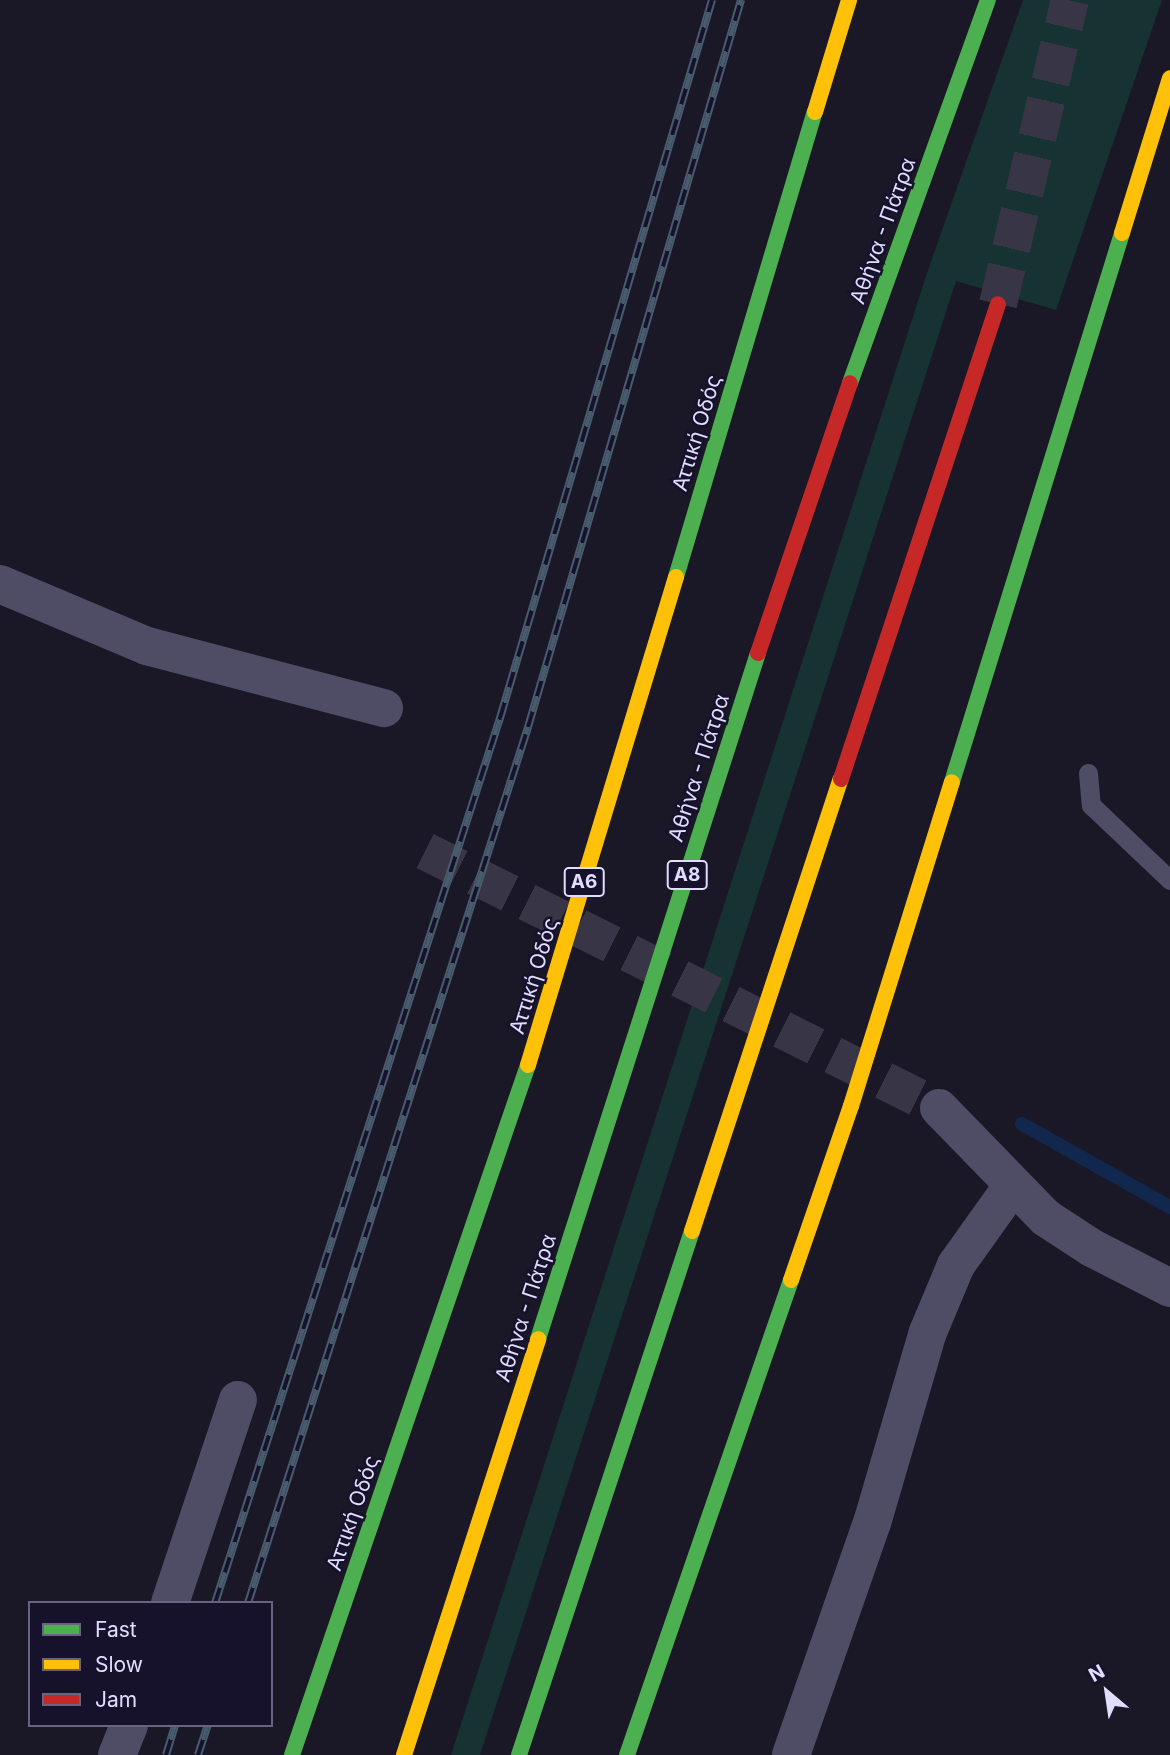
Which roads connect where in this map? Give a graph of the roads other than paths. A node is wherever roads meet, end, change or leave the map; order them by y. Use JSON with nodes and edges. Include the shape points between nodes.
{"nodes":[{"id":1,"x":849,"y":0,"type":"edge"},
{"id":2,"x":988,"y":0,"type":"edge"},
{"id":3,"x":1170,"y":78,"type":"edge"},
{"id":4,"x":998,"y":304,"type":"tunnel mouth"},
{"id":5,"x":0,"y":584,"type":"edge"},
{"id":6,"x":384,"y":708,"type":"dead end"},
{"id":7,"x":1088,"y":773,"type":"dead end"},
{"id":8,"x":1170,"y":880,"type":"edge"},
{"id":9,"x":939,"y":1108,"type":"tunnel mouth"},
{"id":10,"x":1013,"y":1185,"type":"junction"},
{"id":11,"x":1170,"y":1288,"type":"edge"},
{"id":12,"x":238,"y":1401,"type":"dead end"},
{"id":13,"x":171,"y":1601,"type":"edge"},
{"id":14,"x":128,"y":1727,"type":"edge"},
{"id":15,"x":117,"y":1755,"type":"edge"},
{"id":16,"x":292,"y":1755,"type":"edge"},
{"id":17,"x":404,"y":1755,"type":"edge"},
{"id":18,"x":519,"y":1755,"type":"edge"},
{"id":19,"x":627,"y":1755,"type":"edge"},
{"id":20,"x":791,"y":1755,"type":"edge"}],
"edges":[{"from":1,"to":16,"type":"highway","name":"Αττική Οδός","number":"Α6","via":[[541,1026]]},
{"from":2,"to":17,"type":"highway","name":"Αθήνα - Πάτρα","number":"Α8","via":[[804,511]]},
{"from":3,"to":19,"type":"highway","via":[[851,1106]]},
{"from":4,"to":18,"type":"highway"},
{"from":5,"to":6,"type":"street","via":[[147,646]]},
{"from":7,"to":8,"type":"lane","via":[[1091,805]]},
{"from":9,"to":10,"type":"street"},
{"from":10,"to":11,"type":"street","via":[[1046,1218],[1092,1248]]},
{"from":10,"to":20,"type":"street","via":[[956,1265],[928,1332],[872,1523]]},
{"from":12,"to":13,"type":"street"},
{"from":14,"to":15,"type":"street"}]}
